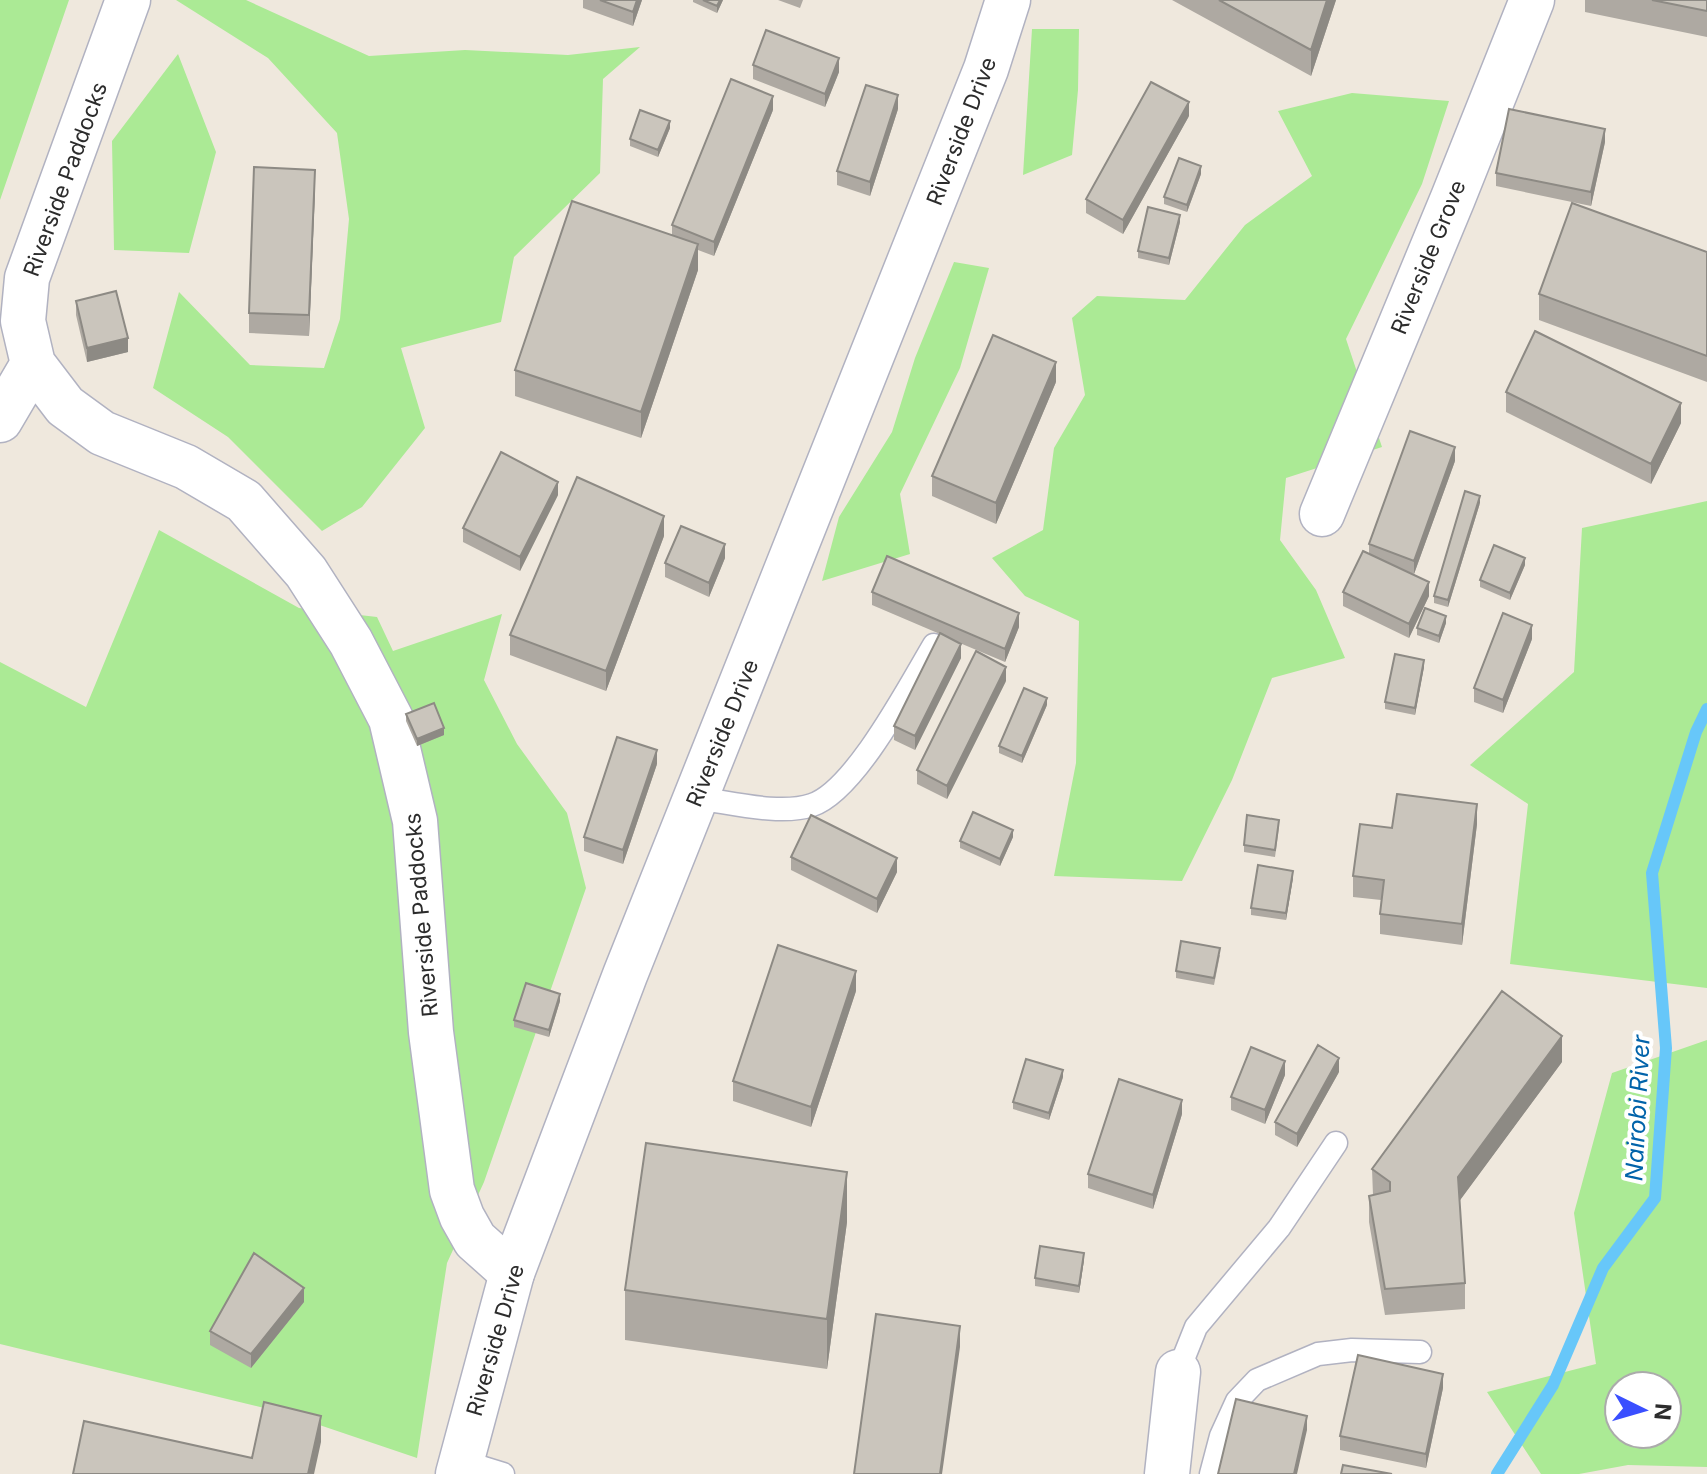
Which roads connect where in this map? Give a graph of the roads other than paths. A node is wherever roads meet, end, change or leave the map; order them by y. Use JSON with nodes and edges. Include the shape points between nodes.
{"nodes":[{"id":1,"x":128,"y":0,"type":"edge"},
{"id":2,"x":1008,"y":0,"type":"edge"},
{"id":3,"x":1532,"y":0,"type":"edge"},
{"id":4,"x":33,"y":364,"type":"junction"},
{"id":5,"x":0,"y":420,"type":"edge"},
{"id":6,"x":1322,"y":514,"type":"dead end"},
{"id":7,"x":934,"y":645,"type":"edge"},
{"id":8,"x":696,"y":798,"type":"junction"},
{"id":9,"x":1336,"y":1143,"type":"dead end"},
{"id":10,"x":512,"y":1273,"type":"junction"},
{"id":11,"x":1420,"y":1352,"type":"dead end"},
{"id":12,"x":1178,"y":1372,"type":"joint"},
{"id":13,"x":459,"y":1467,"type":"edge"},
{"id":14,"x":503,"y":1474,"type":"edge"},
{"id":15,"x":1167,"y":1474,"type":"edge"},
{"id":16,"x":1211,"y":1474,"type":"edge"}],
"edges":[{"from":1,"to":4,"type":"street","name":"Riverside Paddocks","via":[[27,278],[23,321]]},
{"from":2,"to":8,"type":"street","name":"Riverside Drive","via":[[986,69]]},
{"from":3,"to":6,"type":"street","name":"Riverside Grove"},
{"from":4,"to":5,"type":"street"},
{"from":4,"to":10,"type":"street","name":"Riverside Paddocks","via":[[65,406],[102,433],[186,467],[244,501],[306,572],[351,642],[391,719],[415,821],[431,1032],[452,1190],[475,1240]]},
{"from":7,"to":8,"type":"lane","via":[[838,791],[813,805],[781,809]]},
{"from":8,"to":10,"type":"street","name":"Riverside Drive"},
{"from":9,"to":12,"type":"lane","via":[[1279,1228],[1196,1327]]},
{"from":10,"to":13,"type":"street","name":"Riverside Drive"},
{"from":11,"to":16,"type":"lane","via":[[1318,1354],[1257,1380],[1237,1401]]},
{"from":12,"to":15,"type":"street"},
{"from":13,"to":14,"type":"lane"}]}
